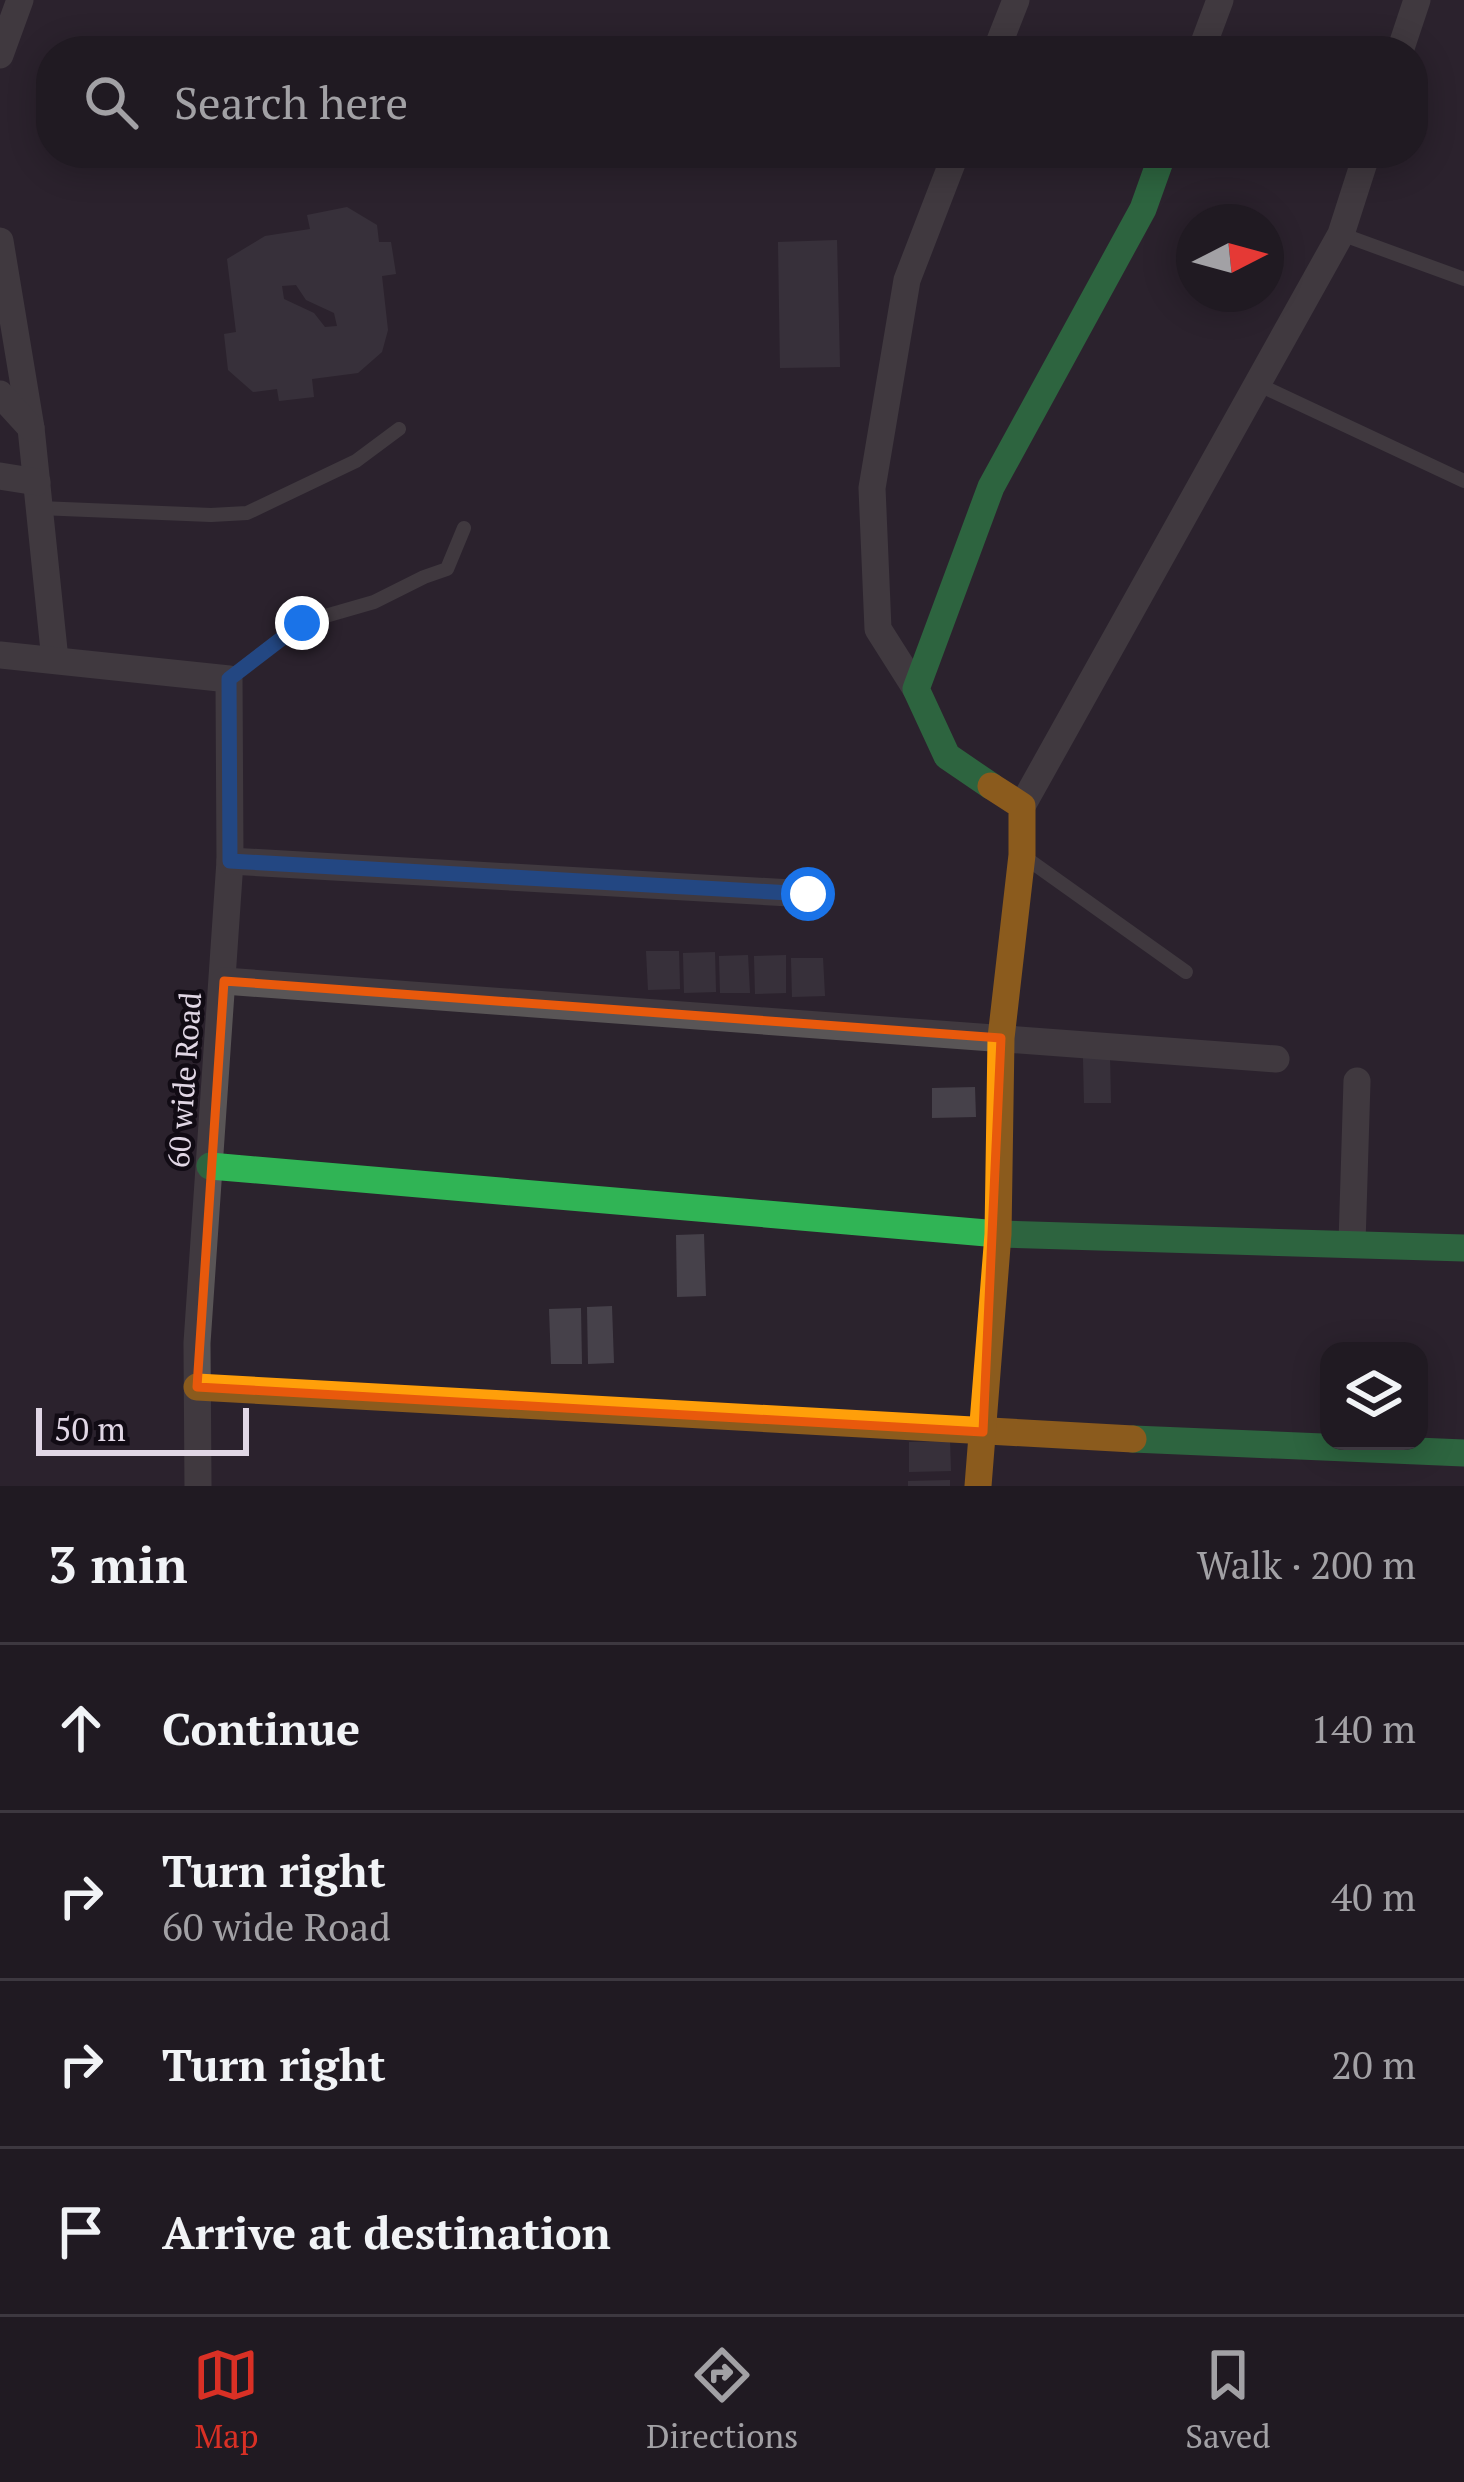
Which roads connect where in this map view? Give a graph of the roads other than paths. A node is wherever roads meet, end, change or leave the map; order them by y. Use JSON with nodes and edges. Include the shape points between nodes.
{"nodes":[{"id":1,"x":20,"y":0,"type":"edge"},
{"id":2,"x":1016,"y":0,"type":"edge"},
{"id":3,"x":1220,"y":0,"type":"edge"},
{"id":4,"x":1417,"y":0,"type":"edge"},
{"id":5,"x":1002,"y":36,"type":"edge"},
{"id":6,"x":1207,"y":36,"type":"edge"},
{"id":7,"x":1405,"y":36,"type":"edge"},
{"id":8,"x":0,"y":55,"type":"edge"},
{"id":9,"x":950,"y":168,"type":"edge"},
{"id":10,"x":1157,"y":168,"type":"edge"},
{"id":11,"x":1362,"y":168,"type":"edge"},
{"id":12,"x":1341,"y":234,"type":"junction"},
{"id":13,"x":0,"y":241,"type":"edge"},
{"id":14,"x":1464,"y":279,"type":"edge"},
{"id":15,"x":1257,"y":384,"type":"junction"},
{"id":16,"x":0,"y":394,"type":"edge"},
{"id":17,"x":31,"y":428,"type":"junction"},
{"id":18,"x":399,"y":429,"type":"dead end"},
{"id":19,"x":0,"y":476,"type":"edge"},
{"id":20,"x":1464,"y":481,"type":"edge"},
{"id":21,"x":38,"y":495,"type":"junction"},
{"id":22,"x":464,"y":528,"type":"dead end"},
{"id":23,"x":0,"y":655,"type":"edge"},
{"id":24,"x":55,"y":661,"type":"junction"},
{"id":25,"x":229,"y":679,"type":"junction"},
{"id":26,"x":916,"y":688,"type":"junction"},
{"id":27,"x":1022,"y":806,"type":"junction"},
{"id":28,"x":1022,"y":855,"type":"junction"},
{"id":29,"x":230,"y":861,"type":"junction"},
{"id":30,"x":808,"y":894,"type":"dead end"},
{"id":31,"x":1186,"y":972,"type":"dead end"},
{"id":32,"x":224,"y":981,"type":"junction"},
{"id":33,"x":1001,"y":1038,"type":"junction"},
{"id":34,"x":1276,"y":1060,"type":"dead end"},
{"id":35,"x":1357,"y":1081,"type":"dead end"},
{"id":36,"x":210,"y":1166,"type":"junction"},
{"id":37,"x":998,"y":1234,"type":"junction"},
{"id":38,"x":1352,"y":1243,"type":"junction"},
{"id":39,"x":1464,"y":1248,"type":"edge"},
{"id":40,"x":197,"y":1387,"type":"junction"},
{"id":41,"x":982,"y":1432,"type":"junction"},
{"id":42,"x":1464,"y":1453,"type":"edge"},
{"id":43,"x":197,"y":1486,"type":"edge"},
{"id":44,"x":978,"y":1486,"type":"edge"}],
"edges":[{"from":1,"to":8,"type":"street"},
{"from":2,"to":5,"type":"street"},
{"from":3,"to":6,"type":"street"},
{"from":4,"to":7,"type":"street"},
{"from":9,"to":26,"type":"street","via":[[907,280],[872,488],[878,629]]},
{"from":10,"to":26,"type":"street","via":[[991,487]]},
{"from":11,"to":12,"type":"street"},
{"from":12,"to":14,"type":"lane"},
{"from":12,"to":15,"type":"street"},
{"from":13,"to":17,"type":"street"},
{"from":15,"to":20,"type":"lane"},
{"from":15,"to":27,"type":"street"},
{"from":16,"to":17,"type":"street"},
{"from":17,"to":21,"type":"street"},
{"from":18,"to":21,"type":"lane","via":[[356,461],[247,513]]},
{"from":19,"to":21,"type":"street"},
{"from":21,"to":24,"type":"street"},
{"from":22,"to":25,"type":"lane","via":[[447,568],[302,623]]},
{"from":23,"to":24,"type":"street"},
{"from":24,"to":25,"type":"street"},
{"from":25,"to":29,"type":"street","name":"60 wide Road"},
{"from":26,"to":27,"type":"street","via":[[947,756]]},
{"from":27,"to":28,"type":"street"},
{"from":28,"to":31,"type":"lane"},
{"from":28,"to":33,"type":"street"},
{"from":29,"to":30,"type":"street"},
{"from":29,"to":32,"type":"street","name":"60 wide Road"},
{"from":32,"to":33,"type":"street"},
{"from":32,"to":36,"type":"street","name":"60 wide Road"},
{"from":33,"to":34,"type":"street"},
{"from":33,"to":37,"type":"street"},
{"from":35,"to":38,"type":"street"},
{"from":36,"to":37,"type":"street"},
{"from":36,"to":40,"type":"street","name":"60 wide Road"},
{"from":37,"to":38,"type":"street"},
{"from":37,"to":41,"type":"street"},
{"from":38,"to":39,"type":"street"},
{"from":40,"to":41,"type":"street"},
{"from":40,"to":43,"type":"street","name":"60 wide Road"},
{"from":41,"to":42,"type":"street"},
{"from":41,"to":44,"type":"street"}]}
